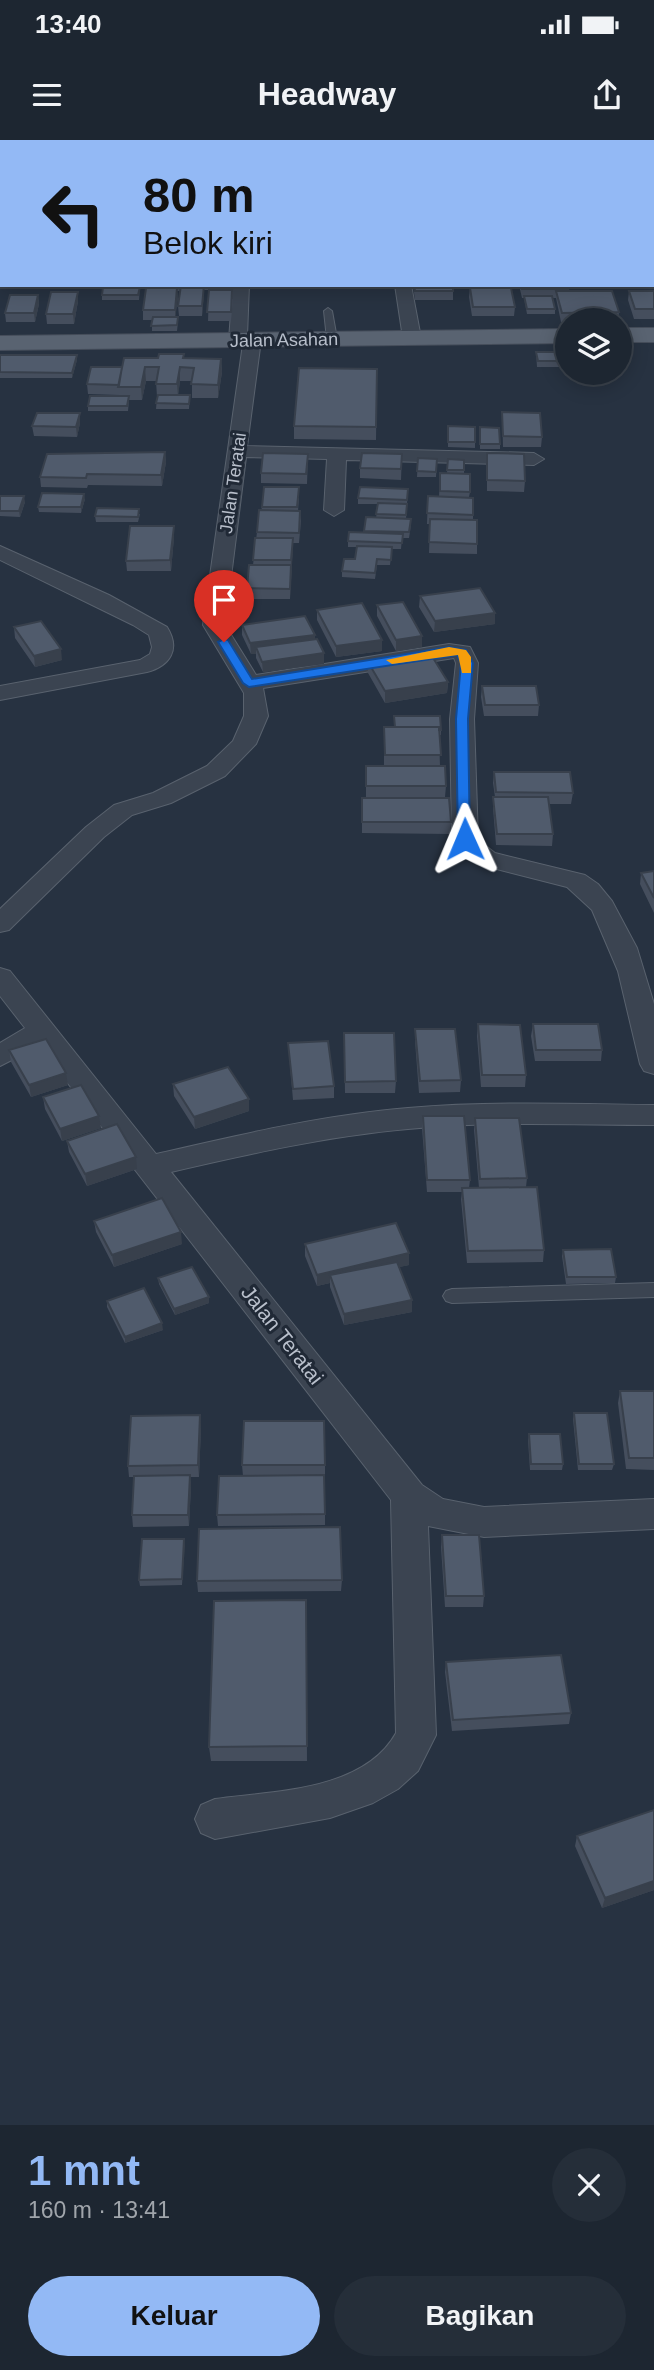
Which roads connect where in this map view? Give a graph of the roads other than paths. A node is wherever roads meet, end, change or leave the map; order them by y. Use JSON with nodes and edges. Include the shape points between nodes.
{"nodes":[{"id":1,"x":241,"y":287,"type":"edge"},
{"id":2,"x":403,"y":287,"type":"edge"},
{"id":3,"x":328,"y":311,"type":"dead end"},
{"id":4,"x":632,"y":335,"type":"edge"},
{"id":5,"x":654,"y":335,"type":"edge"},
{"id":6,"x":555,"y":336,"type":"edge"},
{"id":7,"x":412,"y":338,"type":"junction"},
{"id":8,"x":332,"y":339,"type":"junction"},
{"id":9,"x":245,"y":340,"type":"junction"},
{"id":10,"x":0,"y":344,"type":"edge"},
{"id":11,"x":237,"y":451,"type":"junction"},
{"id":12,"x":337,"y":454,"type":"junction"},
{"id":13,"x":534,"y":458,"type":"dead end"},
{"id":14,"x":334,"y":510,"type":"dead end"},
{"id":15,"x":0,"y":552,"type":"edge"},
{"id":16,"x":249,"y":683,"type":"junction"},
{"id":17,"x":0,"y":693,"type":"edge"},
{"id":18,"x":0,"y":924,"type":"edge"},
{"id":19,"x":0,"y":977,"type":"edge"},
{"id":20,"x":42,"y":1031,"type":"junction"},
{"id":21,"x":0,"y":1056,"type":"edge"},
{"id":22,"x":654,"y":1064,"type":"edge"},
{"id":23,"x":654,"y":1115,"type":"edge"},
{"id":24,"x":149,"y":1166,"type":"junction"},
{"id":25,"x":654,"y":1290,"type":"edge"},
{"id":26,"x":452,"y":1296,"type":"dead end"},
{"id":27,"x":409,"y":1496,"type":"junction"},
{"id":28,"x":654,"y":1514,"type":"edge"},
{"id":29,"x":215,"y":1819,"type":"dead end"}],
"edges":[{"from":1,"to":9,"type":"street","name":"Jalan Teratai"},
{"from":2,"to":7,"type":"street"},
{"from":3,"to":8,"type":"lane"},
{"from":4,"to":5,"type":"main road"},
{"from":6,"to":7,"type":"main road","name":"Jalan Asahan"},
{"from":7,"to":8,"type":"main road","name":"Jalan Asahan"},
{"from":8,"to":9,"type":"main road","name":"Jalan Asahan"},
{"from":9,"to":10,"type":"main road","name":"Jalan Asahan"},
{"from":9,"to":11,"type":"street","name":"Jalan Teratai"},
{"from":11,"to":12,"type":"street"},
{"from":11,"to":16,"type":"street","name":"Jalan Teratai","via":[[214,625]]},
{"from":12,"to":13,"type":"street"},
{"from":12,"to":14,"type":"street"},
{"from":15,"to":17,"type":"street","via":[[119,606],[159,632],[163,647],[160,657],[147,666]]},
{"from":16,"to":18,"type":"street","via":[[255,693],[256,716],[244,744],[216,771],[162,798],[122,810]]},
{"from":16,"to":22,"type":"street","via":[[462,652],[467,663],[462,719],[469,849],[489,860],[562,874],[587,888],[610,914]]},
{"from":19,"to":20,"type":"street","name":"Jalan Teratai"},
{"from":20,"to":21,"type":"street"},
{"from":20,"to":24,"type":"street","name":"Jalan Teratai"},
{"from":23,"to":24,"type":"street","via":[[479,1115],[374,1122],[267,1139]]},
{"from":24,"to":27,"type":"street","name":"Jalan Teratai"},
{"from":25,"to":26,"type":"lane"},
{"from":27,"to":28,"type":"street","name":"Jalan Teratai","via":[[435,1513],[484,1522]]},
{"from":27,"to":29,"type":"street","via":[[416,1735],[410,1753],[396,1769],[359,1790]]}]}
